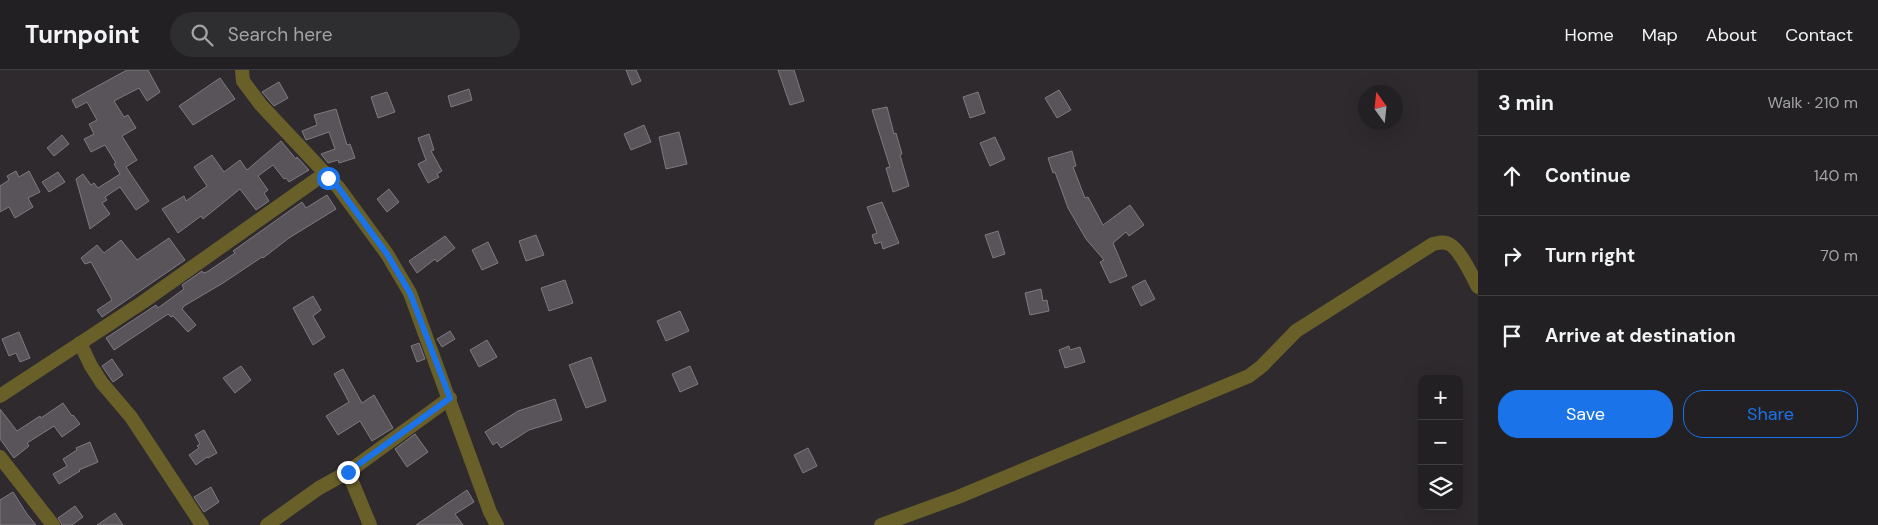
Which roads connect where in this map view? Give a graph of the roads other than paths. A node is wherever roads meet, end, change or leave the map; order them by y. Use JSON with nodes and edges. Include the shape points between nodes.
{"nodes":[{"id":1,"x":242,"y":70,"type":"edge"},
{"id":2,"x":328,"y":178,"type":"junction"},
{"id":3,"x":1478,"y":287,"type":"edge"},
{"id":4,"x":80,"y":343,"type":"junction"},
{"id":5,"x":0,"y":396,"type":"edge"},
{"id":6,"x":450,"y":398,"type":"junction"},
{"id":7,"x":0,"y":457,"type":"edge"},
{"id":8,"x":348,"y":472,"type":"junction"},
{"id":9,"x":53,"y":525,"type":"edge"},
{"id":10,"x":202,"y":525,"type":"edge"},
{"id":11,"x":267,"y":525,"type":"edge"},
{"id":12,"x":370,"y":525,"type":"edge"},
{"id":13,"x":497,"y":525,"type":"edge"},
{"id":14,"x":881,"y":525,"type":"edge"}],
"edges":[{"from":1,"to":2,"type":"street","via":[[243,81],[261,105]]},
{"from":2,"to":4,"type":"street","via":[[317,179]]},
{"from":2,"to":6,"type":"street","via":[[387,254],[410,293]]},
{"from":3,"to":14,"type":"street","via":[[1451,244],[1433,244],[1296,331],[1249,376],[958,497]]},
{"from":4,"to":5,"type":"street"},
{"from":4,"to":10,"type":"street","via":[[102,383],[131,417]]},
{"from":6,"to":8,"type":"street"},
{"from":6,"to":13,"type":"street"},
{"from":7,"to":9,"type":"street"},
{"from":8,"to":11,"type":"street"},
{"from":8,"to":12,"type":"street"}]}
